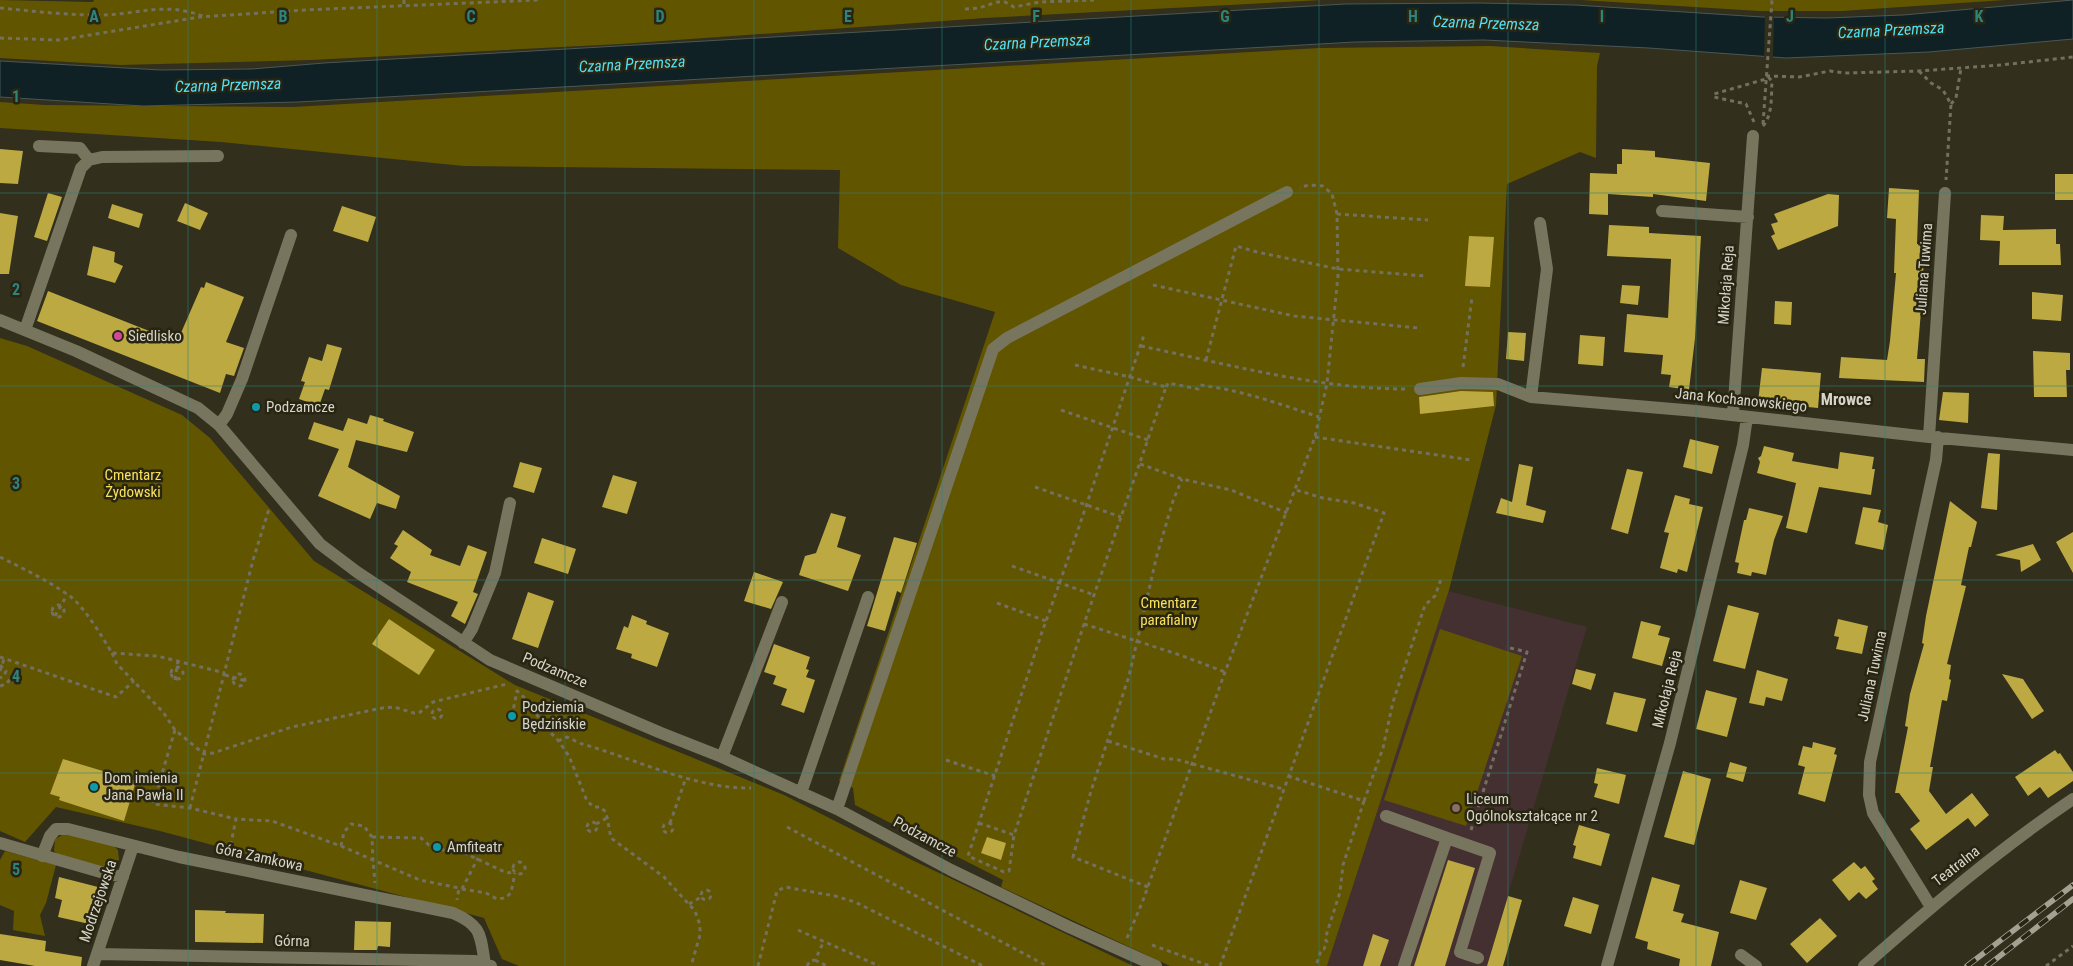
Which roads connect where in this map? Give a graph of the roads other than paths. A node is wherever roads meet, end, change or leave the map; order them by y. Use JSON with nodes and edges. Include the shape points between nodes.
{"nodes":[{"id":1,"x":1755,"y":133,"type":"road end"},
{"id":2,"x":39,"y":146,"type":"dead end"},
{"id":3,"x":218,"y":156,"type":"dead end"},
{"id":4,"x":89,"y":160,"type":"junction"},
{"id":5,"x":1287,"y":192,"type":"road end"},
{"id":6,"x":1945,"y":193,"type":"road end"},
{"id":7,"x":1662,"y":211,"type":"dead end"},
{"id":8,"x":1748,"y":217,"type":"junction"},
{"id":9,"x":1540,"y":223,"type":"dead end"},
{"id":10,"x":291,"y":235,"type":"dead end"},
{"id":11,"x":0,"y":320,"type":"edge"},
{"id":12,"x":25,"y":330,"type":"junction"},
{"id":13,"x":1420,"y":389,"type":"road end"},
{"id":14,"x":1531,"y":397,"type":"junction"},
{"id":15,"x":1733,"y":416,"type":"junction"},
{"id":16,"x":1747,"y":417,"type":"junction"},
{"id":17,"x":219,"y":425,"type":"junction"},
{"id":18,"x":1933,"y":437,"type":"junction"},
{"id":19,"x":2073,"y":450,"type":"edge"},
{"id":20,"x":510,"y":503,"type":"dead end"},
{"id":21,"x":868,"y":597,"type":"dead end"},
{"id":22,"x":782,"y":602,"type":"dead end"},
{"id":23,"x":463,"y":643,"type":"junction"},
{"id":24,"x":722,"y":757,"type":"junction"},
{"id":25,"x":801,"y":793,"type":"junction"},
{"id":26,"x":2073,"y":799,"type":"edge"},
{"id":27,"x":837,"y":809,"type":"junction"},
{"id":28,"x":1386,"y":816,"type":"dead end"},
{"id":29,"x":1447,"y":838,"type":"junction"},
{"id":30,"x":2,"y":844,"type":"edge"},
{"id":31,"x":133,"y":846,"type":"junction"},
{"id":32,"x":42,"y":856,"type":"junction"},
{"id":33,"x":123,"y":877,"type":"junction"},
{"id":34,"x":1931,"y":907,"type":"junction"},
{"id":35,"x":1741,"y":955,"type":"dead end"},
{"id":36,"x":1478,"y":958,"type":"dead end"},
{"id":37,"x":95,"y":960,"type":"edge"},
{"id":38,"x":489,"y":965,"type":"edge"},
{"id":39,"x":1156,"y":966,"type":"edge"},
{"id":40,"x":1404,"y":966,"type":"edge"},
{"id":41,"x":1607,"y":966,"type":"edge"},
{"id":42,"x":1756,"y":966,"type":"edge"},
{"id":43,"x":1864,"y":966,"type":"edge"}],
"edges":[{"from":1,"to":8,"type":"street","name":"Mikołaja Reja"},
{"from":2,"to":4,"type":"street","via":[[80,148]]},
{"from":3,"to":4,"type":"street","via":[[102,157]]},
{"from":4,"to":12,"type":"street","via":[[81,168]]},
{"from":5,"to":27,"type":"street","via":[[1007,338],[993,349]]},
{"from":6,"to":18,"type":"street","name":"Juliana Tuwima"},
{"from":7,"to":8,"type":"street"},
{"from":8,"to":15,"type":"street","name":"Mikołaja Reja"},
{"from":9,"to":14,"type":"street","via":[[1547,269]]},
{"from":10,"to":17,"type":"street","via":[[242,379],[228,414]]},
{"from":11,"to":12,"type":"street","name":"Podzamcze"},
{"from":12,"to":17,"type":"street","name":"Podzamcze","via":[[198,408]]},
{"from":13,"to":14,"type":"street","name":"Jana Kochanowskiego","via":[[1461,383],[1498,384]]},
{"from":14,"to":15,"type":"street","name":"Jana Kochanowskiego"},
{"from":15,"to":16,"type":"street","name":"Jana Kochanowskiego"},
{"from":16,"to":18,"type":"street","name":"Jana Kochanowskiego"},
{"from":16,"to":41,"type":"street","name":"Mikołaja Reja","via":[[1670,743]]},
{"from":17,"to":23,"type":"street","name":"Podzamcze","via":[[320,544]]},
{"from":18,"to":19,"type":"street","name":"Jana Kochanowskiego"},
{"from":18,"to":34,"type":"street","name":"Juliana Tuwima","via":[[1936,460],[1870,762],[1869,795],[1872,813]]},
{"from":20,"to":23,"type":"street","via":[[495,573],[472,630]]},
{"from":21,"to":25,"type":"street"},
{"from":22,"to":24,"type":"street"},
{"from":23,"to":24,"type":"street","name":"Podzamcze","via":[[525,676]]},
{"from":24,"to":25,"type":"street","name":"Podzamcze"},
{"from":25,"to":27,"type":"street","name":"Podzamcze"},
{"from":26,"to":34,"type":"street","name":"Teatralna","via":[[2034,825]]},
{"from":27,"to":39,"type":"street","name":"Podzamcze","via":[[951,870]]},
{"from":28,"to":29,"type":"street"},
{"from":29,"to":36,"type":"street","via":[[1490,853],[1460,952]]},
{"from":29,"to":40,"type":"street"},
{"from":30,"to":32,"type":"street"},
{"from":31,"to":32,"type":"street","name":"Góra Zamkowa","via":[[68,829],[56,829]]},
{"from":31,"to":33,"type":"street","name":"Modrzejowska"},
{"from":31,"to":38,"type":"street","name":"Góra Zamkowa","via":[[453,913],[469,920],[481,936]]},
{"from":32,"to":33,"type":"street"},
{"from":33,"to":37,"type":"street","name":"Modrzejowska"},
{"from":34,"to":43,"type":"street","name":"Teatralna"},
{"from":35,"to":42,"type":"street"},
{"from":37,"to":38,"type":"street","name":"Górna","via":[[475,961]]}]}
